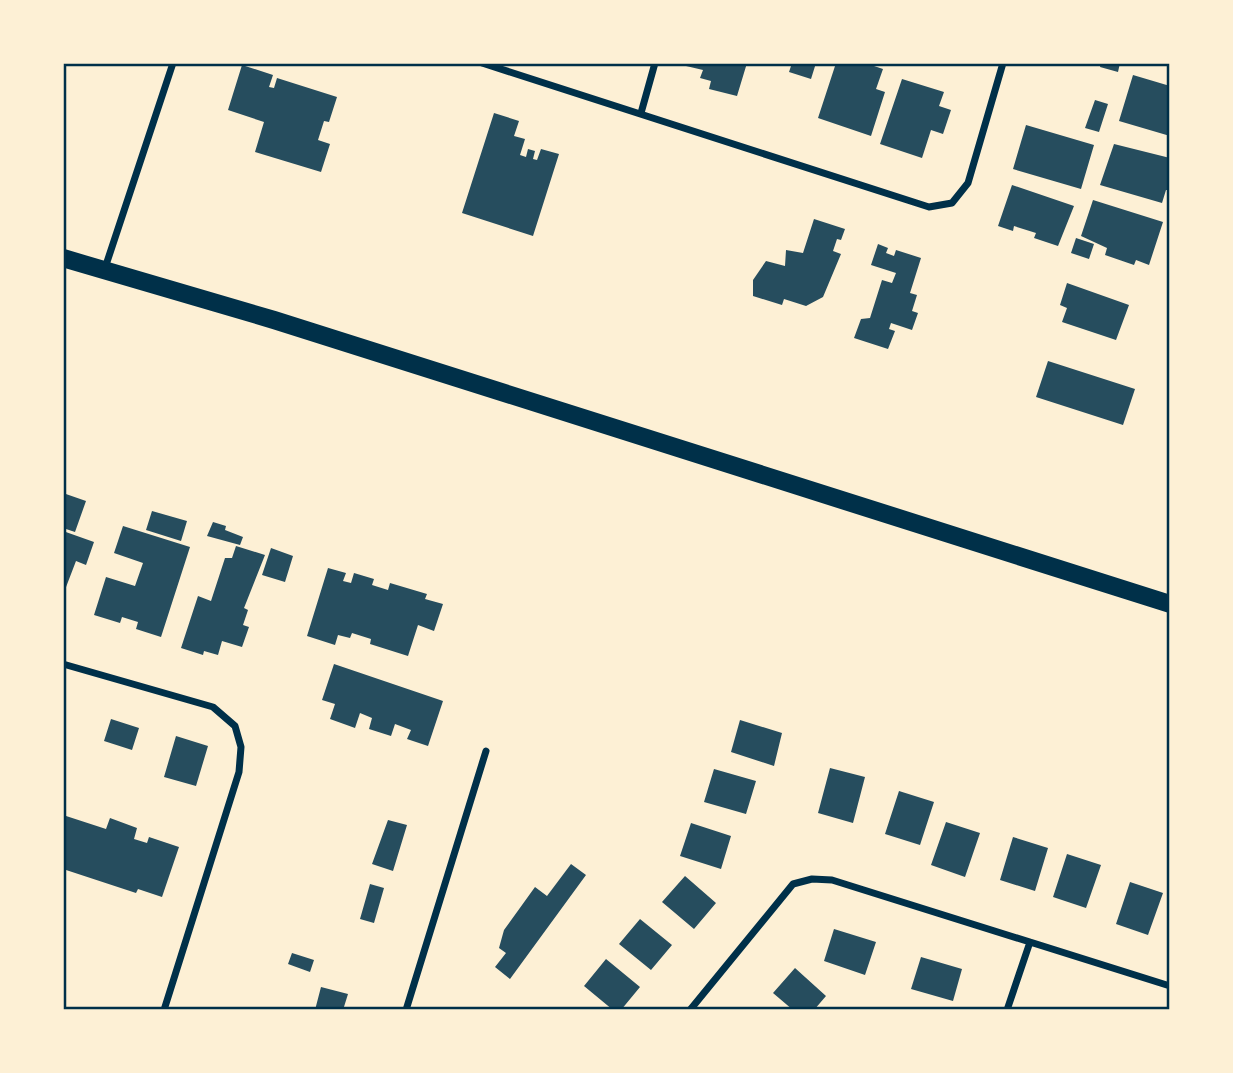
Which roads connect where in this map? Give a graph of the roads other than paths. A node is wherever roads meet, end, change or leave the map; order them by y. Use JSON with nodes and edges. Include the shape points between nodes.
{"nodes":[{"id":1,"x":173,"y":63,"type":"edge"},
{"id":2,"x":482,"y":63,"type":"edge"},
{"id":3,"x":655,"y":63,"type":"edge"},
{"id":4,"x":1003,"y":63,"type":"edge"},
{"id":5,"x":641,"y":113,"type":"junction"},
{"id":6,"x":63,"y":258,"type":"edge"},
{"id":7,"x":104,"y":271,"type":"junction"},
{"id":8,"x":1170,"y":604,"type":"edge"},
{"id":9,"x":63,"y":664,"type":"edge"},
{"id":10,"x":486,"y":751,"type":"dead end"},
{"id":11,"x":1030,"y":942,"type":"junction"},
{"id":12,"x":1170,"y":986,"type":"edge"},
{"id":13,"x":164,"y":1010,"type":"edge"},
{"id":14,"x":406,"y":1010,"type":"edge"},
{"id":15,"x":690,"y":1010,"type":"edge"},
{"id":16,"x":1007,"y":1010,"type":"edge"}],
"edges":[{"from":1,"to":7,"type":"street"},
{"from":2,"to":5,"type":"street"},
{"from":3,"to":5,"type":"street"},
{"from":4,"to":5,"type":"street","via":[[968,183],[952,203],[929,207]]},
{"from":6,"to":7,"type":"main road"},
{"from":7,"to":8,"type":"main road","via":[[274,320]]},
{"from":9,"to":13,"type":"street","via":[[213,707],[235,726],[241,747],[239,772]]},
{"from":10,"to":14,"type":"street"},
{"from":11,"to":12,"type":"street"},
{"from":11,"to":15,"type":"street","via":[[832,880],[812,878],[793,884]]},
{"from":11,"to":16,"type":"street"}]}
